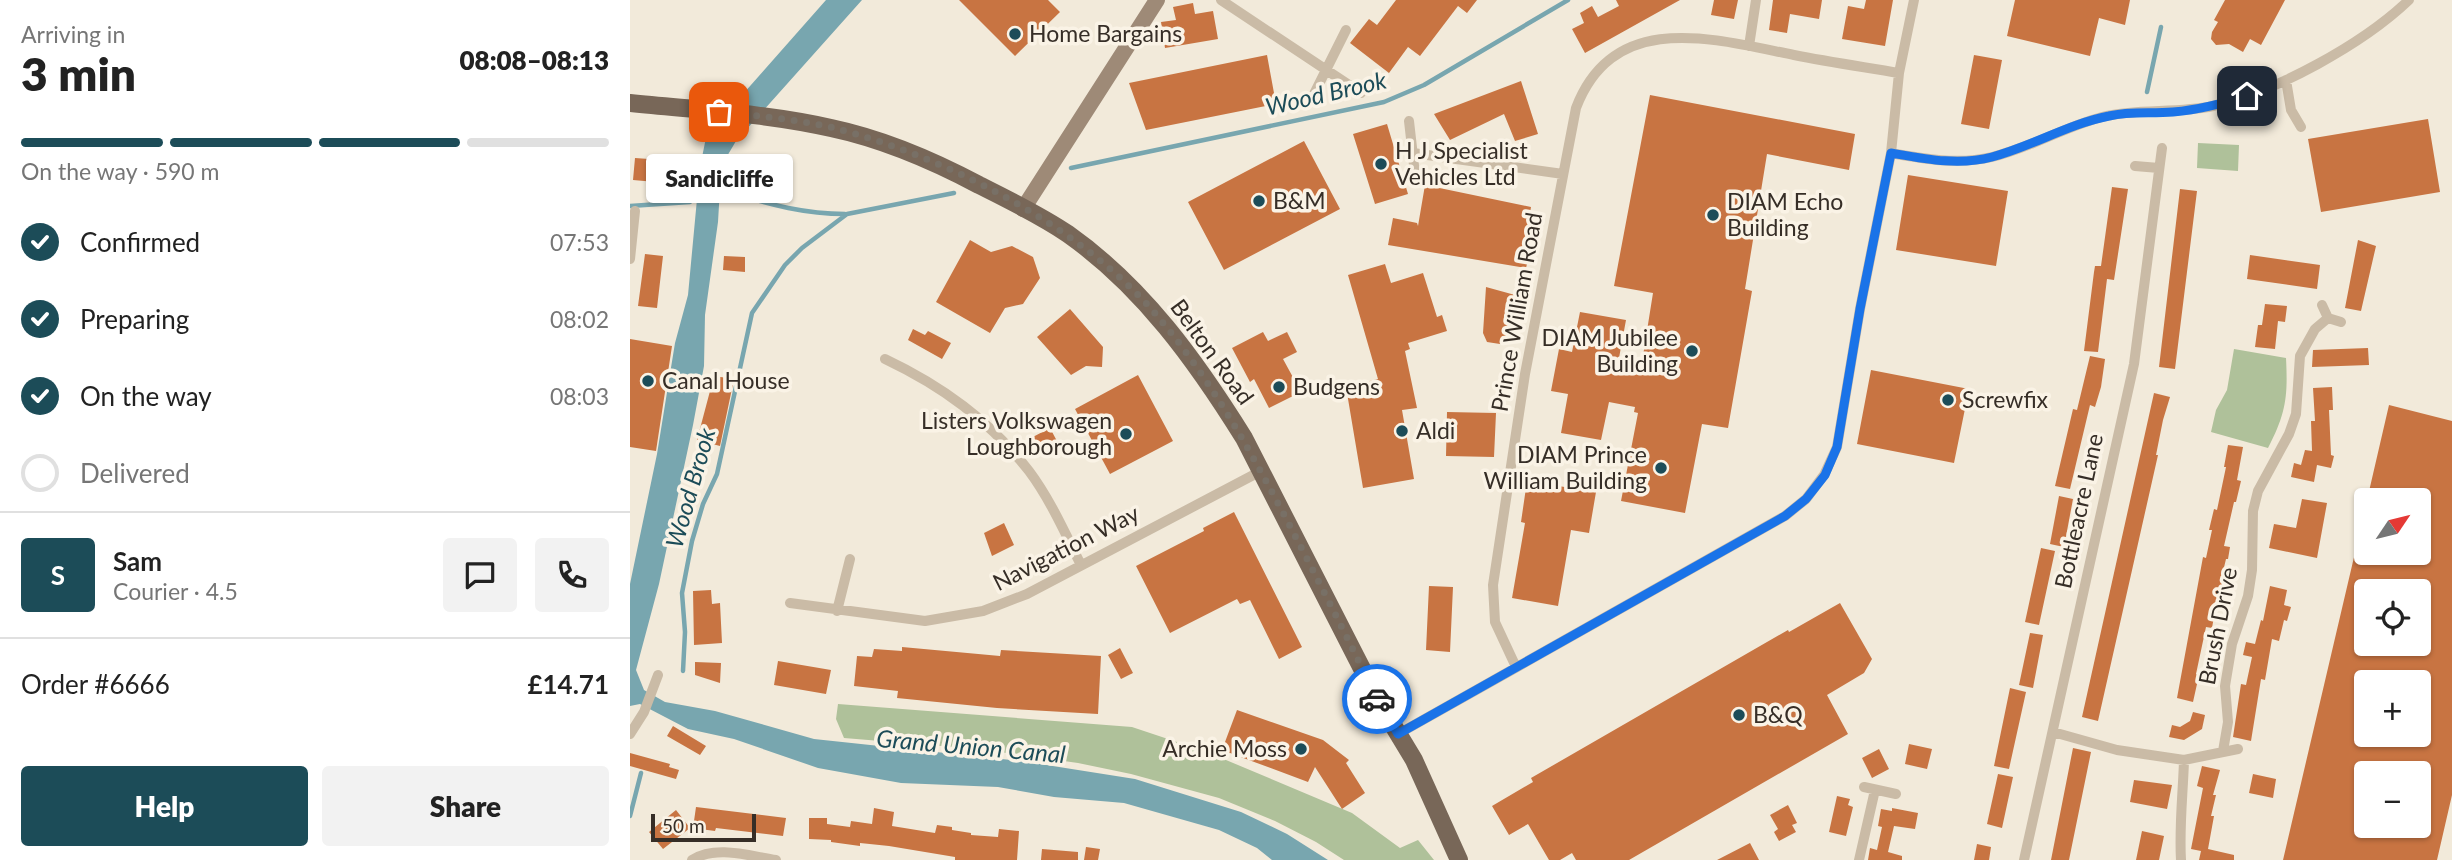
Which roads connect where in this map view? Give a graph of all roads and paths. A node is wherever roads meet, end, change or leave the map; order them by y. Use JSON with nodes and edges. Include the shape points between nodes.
{"nodes":[{"id":1,"x":1157,"y":0,"type":"edge"},
{"id":2,"x":1221,"y":0,"type":"edge"},
{"id":3,"x":1756,"y":0,"type":"edge"},
{"id":4,"x":1914,"y":0,"type":"edge"},
{"id":5,"x":2409,"y":0,"type":"edge"},
{"id":6,"x":1346,"y":30,"type":"dead end"},
{"id":7,"x":1749,"y":46,"type":"junction"},
{"id":8,"x":1327,"y":69,"type":"junction"},
{"id":9,"x":1899,"y":73,"type":"junction"},
{"id":10,"x":2286,"y":80,"type":"junction"},
{"id":11,"x":1361,"y":93,"type":"dead end"},
{"id":12,"x":1311,"y":100,"type":"dead end"},
{"id":13,"x":636,"y":103,"type":"edge"},
{"id":14,"x":1409,"y":121,"type":"dead end"},
{"id":15,"x":2301,"y":127,"type":"dead end"},
{"id":16,"x":2162,"y":148,"type":"dead end"},
{"id":17,"x":1413,"y":153,"type":"junction"},
{"id":18,"x":1891,"y":153,"type":"junction"},
{"id":19,"x":2135,"y":166,"type":"dead end"},
{"id":20,"x":2159,"y":168,"type":"junction"},
{"id":21,"x":1563,"y":174,"type":"junction"},
{"id":22,"x":1416,"y":183,"type":"dead end"},
{"id":23,"x":1023,"y":209,"type":"junction"},
{"id":24,"x":635,"y":211,"type":"dead end"},
{"id":25,"x":630,"y":259,"type":"edge"},
{"id":26,"x":2322,"y":305,"type":"dead end"},
{"id":27,"x":2329,"y":318,"type":"junction"},
{"id":28,"x":2340,"y":322,"type":"dead end"},
{"id":29,"x":885,"y":359,"type":"dead end"},
{"id":30,"x":1261,"y":471,"type":"junction"},
{"id":31,"x":850,"y":559,"type":"dead end"},
{"id":32,"x":1081,"y":565,"type":"junction"},
{"id":33,"x":790,"y":603,"type":"dead end"},
{"id":34,"x":837,"y":611,"type":"junction"},
{"id":35,"x":1516,"y":667,"type":"junction"},
{"id":36,"x":658,"y":675,"type":"dead end"},
{"id":37,"x":2053,"y":732,"type":"junction"},
{"id":38,"x":630,"y":734,"type":"edge"},
{"id":39,"x":1398,"y":734,"type":"junction"},
{"id":40,"x":2238,"y":749,"type":"dead end"},
{"id":41,"x":2223,"y":751,"type":"junction"},
{"id":42,"x":2184,"y":760,"type":"junction"},
{"id":43,"x":1864,"y":787,"type":"dead end"},
{"id":44,"x":1875,"y":790,"type":"junction"},
{"id":45,"x":1896,"y":794,"type":"dead end"},
{"id":46,"x":692,"y":860,"type":"edge"},
{"id":47,"x":776,"y":860,"type":"edge"},
{"id":48,"x":1459,"y":860,"type":"edge"},
{"id":49,"x":1859,"y":860,"type":"edge"},
{"id":50,"x":2024,"y":860,"type":"edge"},
{"id":51,"x":2181,"y":860,"type":"edge"}],
"edges":[{"from":1,"to":23,"type":"street"},
{"from":2,"to":8,"type":"street"},
{"from":3,"to":7,"type":"street"},
{"from":4,"to":9,"type":"street"},
{"from":5,"to":10,"type":"street","via":[[2360,37]]},
{"from":6,"to":8,"type":"street"},
{"from":7,"to":9,"type":"street","name":"Prince William Road"},
{"from":7,"to":21,"type":"street","name":"Prince William Road","via":[[1689,36],[1637,43],[1622,51],[1584,88]]},
{"from":8,"to":11,"type":"street"},
{"from":8,"to":12,"type":"street"},
{"from":9,"to":18,"type":"street"},
{"from":10,"to":15,"type":"street","via":[[2291,110]]},
{"from":10,"to":18,"type":"street","via":[[2214,106],[2133,111],[2081,122],[1990,158],[1940,161]]},
{"from":13,"to":23,"type":"main road","name":"Belton Road","via":[[784,119],[873,139],[929,160]]},
{"from":14,"to":17,"type":"street"},
{"from":16,"to":20,"type":"street","name":"Bottleacre Lane"},
{"from":17,"to":21,"type":"street"},
{"from":17,"to":22,"type":"street"},
{"from":18,"to":35,"type":"street","via":[[1842,426],[1825,475],[1785,516]]},
{"from":19,"to":20,"type":"street"},
{"from":20,"to":37,"type":"street","name":"Bottleacre Lane","via":[[2134,364]]},
{"from":21,"to":35,"type":"street","name":"Prince William Road","via":[[1525,374],[1493,585],[1495,622]]},
{"from":23,"to":30,"type":"main road","name":"Belton Road","via":[[1070,236],[1107,265],[1159,317],[1221,401]]},
{"from":24,"to":25,"type":"street"},
{"from":26,"to":27,"type":"street"},
{"from":27,"to":28,"type":"street"},
{"from":27,"to":41,"type":"street","name":"Brush Drive","via":[[2315,329],[2300,356],[2296,414],[2258,491],[2253,511],[2252,570],[2225,686],[2228,722]]},
{"from":29,"to":32,"type":"street","via":[[945,391],[1008,447],[1051,506]]},
{"from":30,"to":32,"type":"street","name":"Navigation Way"},
{"from":30,"to":39,"type":"main road","name":"Belton Road"},
{"from":31,"to":34,"type":"street"},
{"from":32,"to":34,"type":"street","name":"Navigation Way","via":[[1007,603],[952,618],[925,621]]},
{"from":33,"to":34,"type":"street","name":"Navigation Way"},
{"from":35,"to":39,"type":"street"},
{"from":36,"to":38,"type":"street"},
{"from":37,"to":42,"type":"street","via":[[2117,750]]},
{"from":37,"to":50,"type":"street","name":"Bottleacre Lane"},
{"from":39,"to":48,"type":"main road","name":"Belton Road"},
{"from":40,"to":41,"type":"street"},
{"from":41,"to":42,"type":"street"},
{"from":42,"to":51,"type":"street"},
{"from":43,"to":44,"type":"street"},
{"from":44,"to":45,"type":"street"},
{"from":44,"to":49,"type":"street"},
{"from":46,"to":47,"type":"street","via":[[716,852]]}]}
